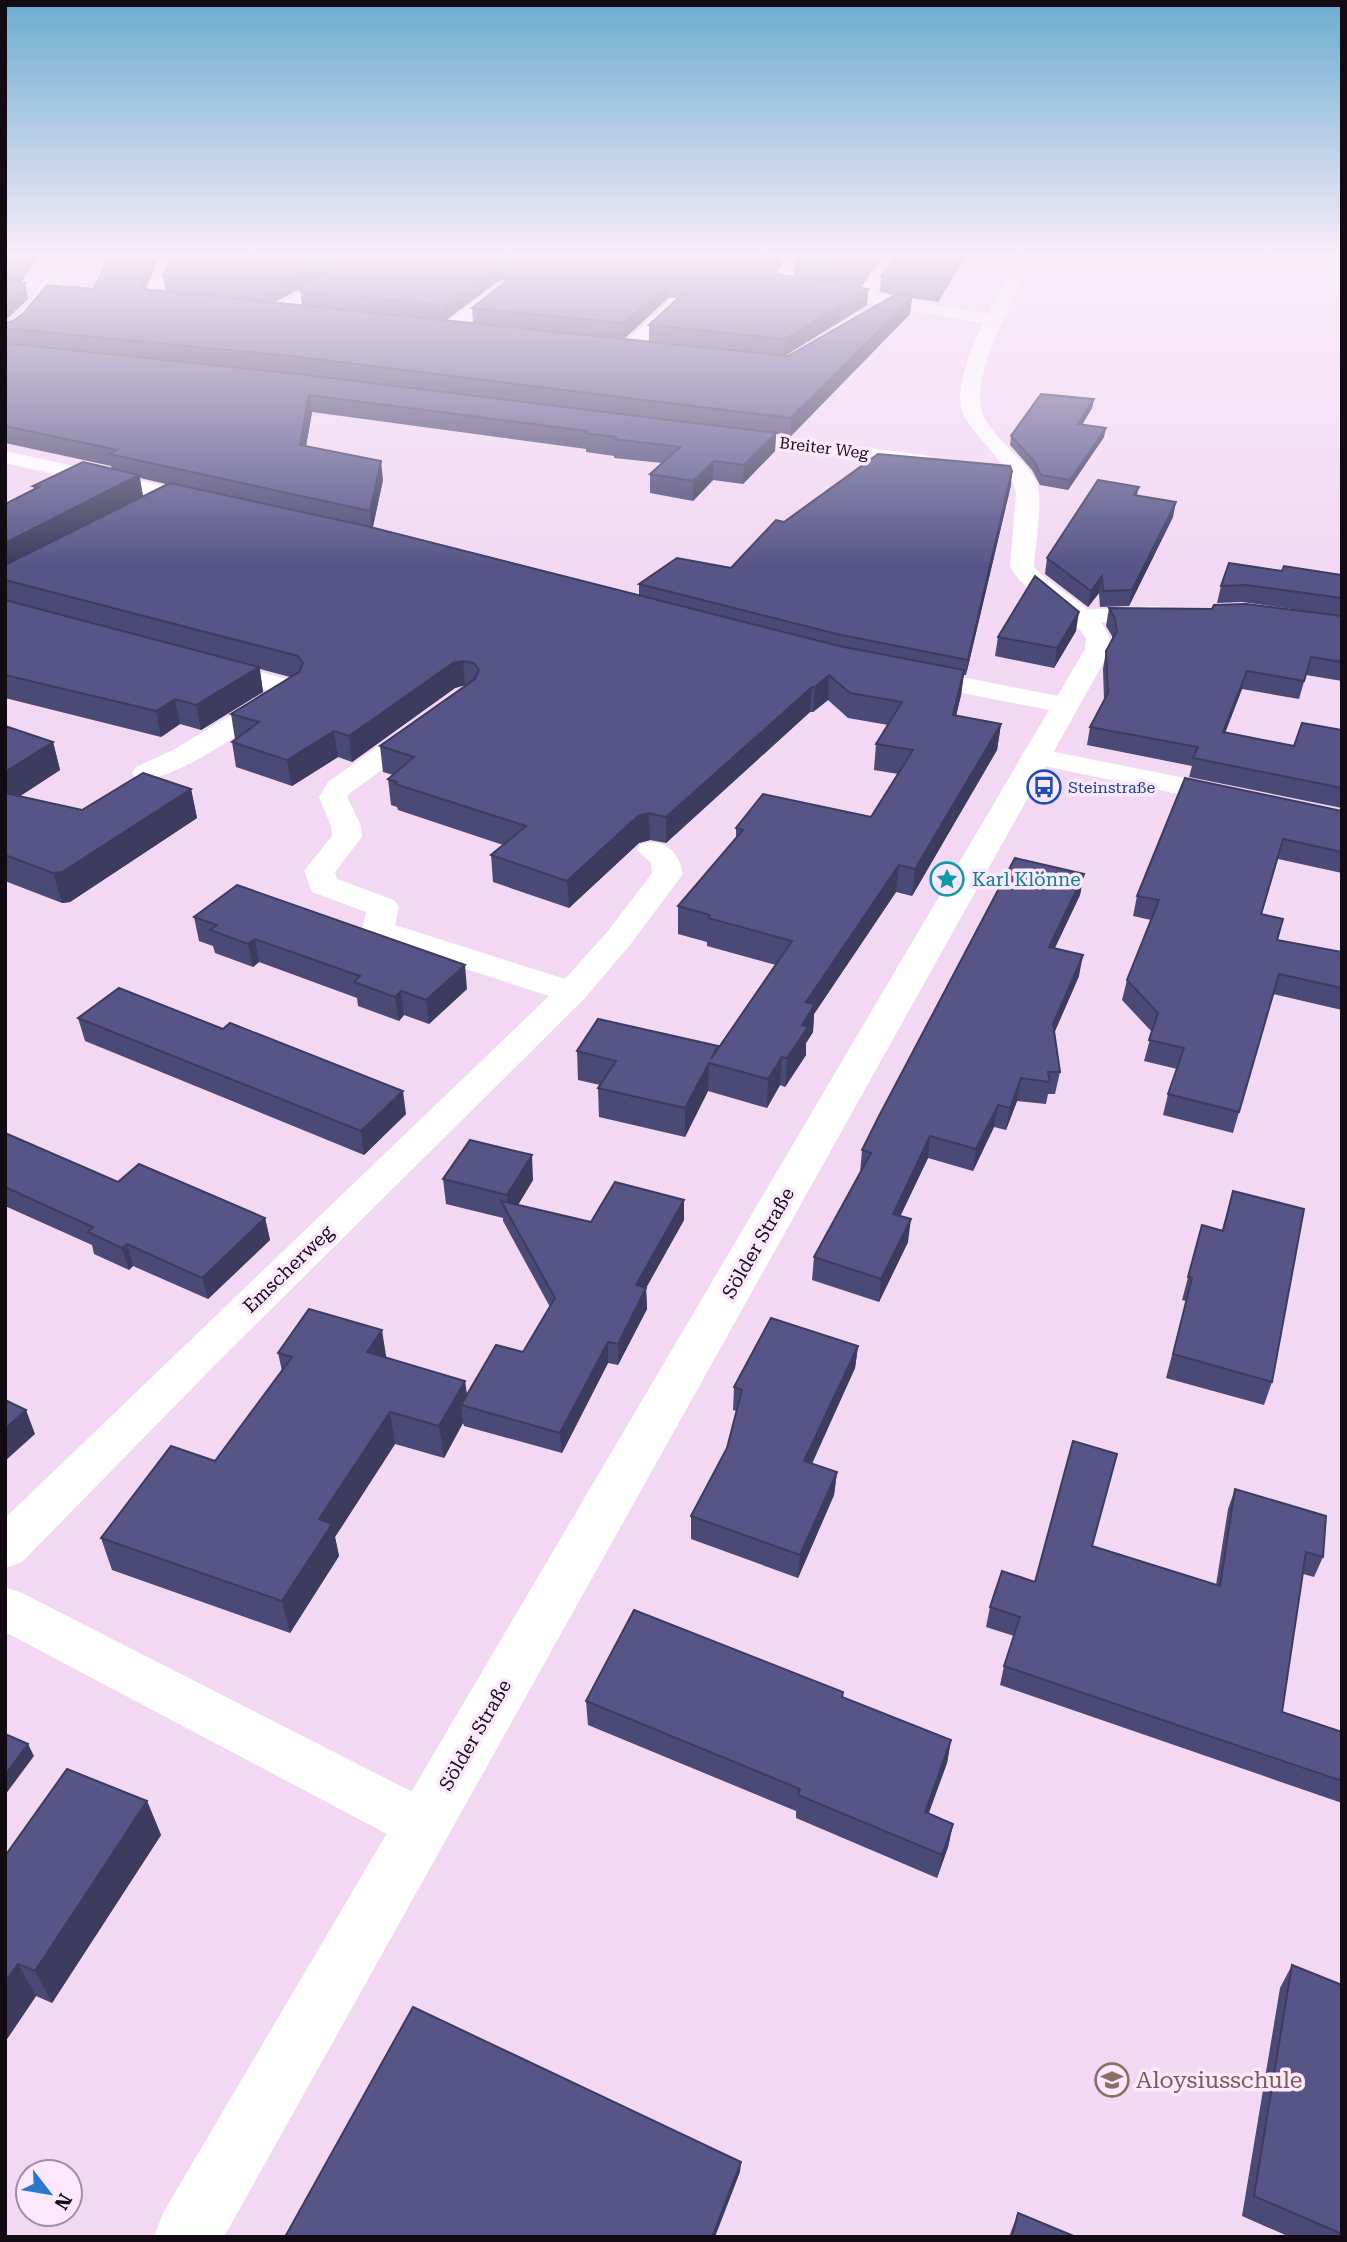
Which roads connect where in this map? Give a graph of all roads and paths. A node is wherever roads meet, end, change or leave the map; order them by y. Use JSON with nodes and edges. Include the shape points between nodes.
{"nodes":[{"id":1,"x":981,"y":358,"type":"edge"},
{"id":2,"x":708,"y":434,"type":"edge"},
{"id":3,"x":5,"y":457,"type":"edge"},
{"id":4,"x":938,"y":462,"type":"edge"},
{"id":5,"x":172,"y":494,"type":"junction"},
{"id":6,"x":223,"y":506,"type":"edge"},
{"id":7,"x":136,"y":513,"type":"edge"},
{"id":8,"x":1178,"y":613,"type":"edge"},
{"id":9,"x":1079,"y":617,"type":"junction"},
{"id":10,"x":188,"y":661,"type":"edge"},
{"id":11,"x":887,"y":670,"type":"edge"},
{"id":12,"x":1064,"y":705,"type":"junction"},
{"id":13,"x":446,"y":711,"type":"edge"},
{"id":14,"x":1035,"y":756,"type":"junction"},
{"id":15,"x":146,"y":772,"type":"edge"},
{"id":16,"x":1262,"y":803,"type":"edge"},
{"id":17,"x":652,"y":850,"type":"dead end"},
{"id":18,"x":572,"y":992,"type":"junction"},
{"id":19,"x":5,"y":1548,"type":"edge"},
{"id":20,"x":5,"y":1608,"type":"edge"},
{"id":21,"x":423,"y":1825,"type":"junction"},
{"id":22,"x":187,"y":2237,"type":"edge"}],
"edges":[{"from":1,"to":9,"type":"street","name":"Sölder Straße","via":[[972,384],[971,411],[1004,469],[1025,482],[1022,567]]},
{"from":2,"to":4,"type":"street","name":"Breiter Weg"},
{"from":3,"to":5,"type":"street"},
{"from":5,"to":6,"type":"street"},
{"from":5,"to":7,"type":"street"},
{"from":8,"to":9,"type":"street"},
{"from":9,"to":12,"type":"street","name":"Sölder Straße","via":[[1093,628],[1098,649]]},
{"from":10,"to":15,"type":"street","via":[[292,689],[183,756]]},
{"from":11,"to":12,"type":"street"},
{"from":12,"to":14,"type":"street","name":"Sölder Straße"},
{"from":13,"to":18,"type":"street","via":[[338,788],[333,797],[346,837],[319,871],[323,886],[383,907],[378,930]]},
{"from":14,"to":16,"type":"street"},
{"from":14,"to":21,"type":"street","name":"Sölder Straße"},
{"from":17,"to":18,"type":"street","name":"Emscherweg","via":[[664,859],[668,874]]},
{"from":18,"to":19,"type":"street","name":"Emscherweg"},
{"from":20,"to":21,"type":"street"},
{"from":21,"to":22,"type":"street","name":"Sölder Straße"}]}
